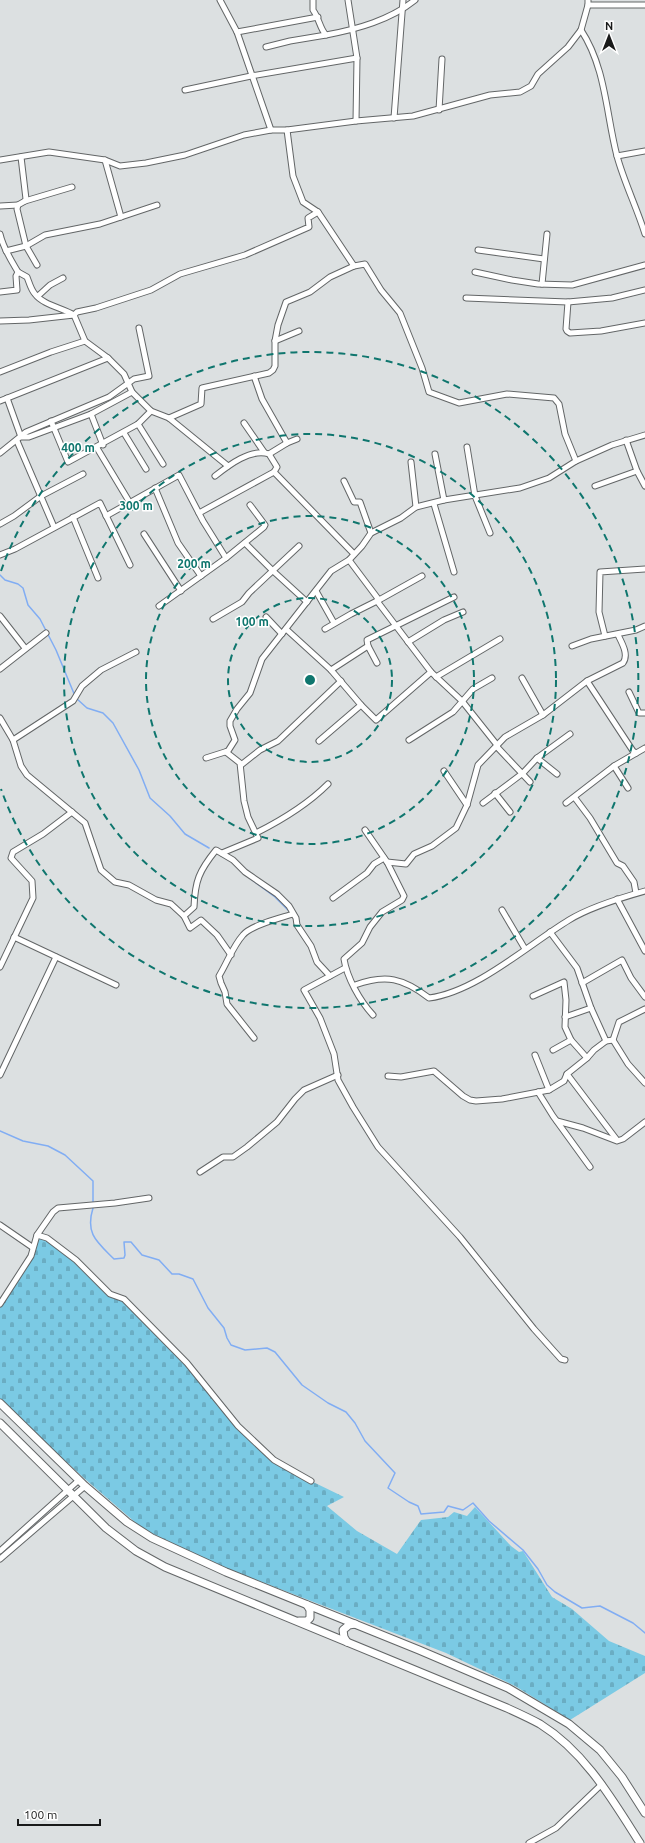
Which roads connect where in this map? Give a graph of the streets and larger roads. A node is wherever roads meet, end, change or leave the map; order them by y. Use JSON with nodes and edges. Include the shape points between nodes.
{"nodes":[{"id":1,"x":220,"y":0,"type":"edge"},
{"id":2,"x":313,"y":0,"type":"edge"},
{"id":3,"x":348,"y":0,"type":"edge"},
{"id":4,"x":403,"y":0,"type":"edge"},
{"id":5,"x":415,"y":0,"type":"edge"},
{"id":6,"x":588,"y":3,"type":"edge"},
{"id":7,"x":645,"y":5,"type":"edge"},
{"id":8,"x":403,"y":9,"type":"junction"},
{"id":9,"x":318,"y":17,"type":"junction"},
{"id":10,"x":353,"y":28,"type":"junction"},
{"id":11,"x":580,"y":30,"type":"junction"},
{"id":12,"x":237,"y":32,"type":"junction"},
{"id":13,"x":326,"y":35,"type":"junction"},
{"id":14,"x":266,"y":47,"type":"dead end"},
{"id":15,"x":357,"y":58,"type":"junction"},
{"id":16,"x":442,"y":59,"type":"dead end"},
{"id":17,"x":251,"y":76,"type":"junction"},
{"id":18,"x":185,"y":90,"type":"dead end"},
{"id":19,"x":439,"y":110,"type":"junction"},
{"id":20,"x":394,"y":118,"type":"junction"},
{"id":21,"x":356,"y":121,"type":"junction"},
{"id":22,"x":271,"y":130,"type":"junction"},
{"id":23,"x":287,"y":130,"type":"junction"},
{"id":24,"x":645,"y":151,"type":"edge"},
{"id":25,"x":617,"y":156,"type":"junction"},
{"id":26,"x":21,"y":157,"type":"junction"},
{"id":27,"x":0,"y":160,"type":"edge"},
{"id":28,"x":105,"y":160,"type":"junction"},
{"id":29,"x":72,"y":187,"type":"dead end"},
{"id":30,"x":25,"y":201,"type":"junction"},
{"id":31,"x":18,"y":205,"type":"junction"},
{"id":32,"x":157,"y":205,"type":"dead end"},
{"id":33,"x":0,"y":206,"type":"edge"},
{"id":34,"x":318,"y":212,"type":"junction"},
{"id":35,"x":642,"y":215,"type":"edge"},
{"id":36,"x":121,"y":217,"type":"junction"},
{"id":37,"x":0,"y":234,"type":"edge"},
{"id":38,"x":547,"y":234,"type":"dead end"},
{"id":39,"x":645,"y":234,"type":"edge"},
{"id":40,"x":26,"y":246,"type":"junction"},
{"id":41,"x":478,"y":250,"type":"dead end"},
{"id":42,"x":6,"y":251,"type":"junction"},
{"id":43,"x":544,"y":259,"type":"junction"},
{"id":44,"x":37,"y":265,"type":"dead end"},
{"id":45,"x":645,"y":265,"type":"edge"},
{"id":46,"x":354,"y":266,"type":"junction"},
{"id":47,"x":18,"y":272,"type":"junction"},
{"id":48,"x":475,"y":272,"type":"dead end"},
{"id":49,"x":63,"y":278,"type":"dead end"},
{"id":50,"x":542,"y":284,"type":"junction"},
{"id":51,"x":645,"y":290,"type":"edge"},
{"id":52,"x":0,"y":292,"type":"edge"},
{"id":53,"x":38,"y":296,"type":"junction"},
{"id":54,"x":466,"y":298,"type":"dead end"},
{"id":55,"x":568,"y":302,"type":"junction"},
{"id":56,"x":74,"y":315,"type":"junction"},
{"id":57,"x":0,"y":321,"type":"edge"},
{"id":58,"x":645,"y":323,"type":"edge"},
{"id":59,"x":140,"y":328,"type":"dead end"},
{"id":60,"x":299,"y":331,"type":"dead end"},
{"id":61,"x":85,"y":341,"type":"junction"},
{"id":62,"x":275,"y":341,"type":"junction"},
{"id":63,"x":108,"y":358,"type":"junction"},
{"id":64,"x":0,"y":372,"type":"edge"},
{"id":65,"x":254,"y":376,"type":"junction"},
{"id":66,"x":128,"y":384,"type":"junction"},
{"id":67,"x":132,"y":392,"type":"junction"},
{"id":68,"x":7,"y":398,"type":"junction"},
{"id":69,"x":0,"y":401,"type":"edge"},
{"id":70,"x":88,"y":407,"type":"junction"},
{"id":71,"x":151,"y":411,"type":"junction"},
{"id":72,"x":91,"y":414,"type":"junction"},
{"id":73,"x":169,"y":418,"type":"junction"},
{"id":74,"x":51,"y":421,"type":"junction"},
{"id":75,"x":244,"y":423,"type":"dead end"},
{"id":76,"x":138,"y":424,"type":"junction"},
{"id":77,"x":54,"y":428,"type":"junction"},
{"id":78,"x":124,"y":433,"type":"junction"},
{"id":79,"x":645,"y":435,"type":"edge"},
{"id":80,"x":19,"y":439,"type":"junction"},
{"id":81,"x":297,"y":439,"type":"dead end"},
{"id":82,"x":626,"y":440,"type":"junction"},
{"id":83,"x":287,"y":443,"type":"junction"},
{"id":84,"x":103,"y":445,"type":"junction"},
{"id":85,"x":467,"y":447,"type":"dead end"},
{"id":86,"x":97,"y":448,"type":"junction"},
{"id":87,"x":0,"y":453,"type":"edge"},
{"id":88,"x":266,"y":453,"type":"junction"},
{"id":89,"x":435,"y":454,"type":"dead end"},
{"id":90,"x":411,"y":462,"type":"dead end"},
{"id":91,"x":576,"y":462,"type":"junction"},
{"id":92,"x":163,"y":464,"type":"dead end"},
{"id":93,"x":228,"y":466,"type":"junction"},
{"id":94,"x":146,"y":469,"type":"dead end"},
{"id":95,"x":637,"y":471,"type":"junction"},
{"id":96,"x":274,"y":472,"type":"junction"},
{"id":97,"x":83,"y":474,"type":"dead end"},
{"id":98,"x":215,"y":476,"type":"dead end"},
{"id":99,"x":344,"y":481,"type":"dead end"},
{"id":100,"x":595,"y":486,"type":"dead end"},
{"id":101,"x":645,"y":486,"type":"edge"},
{"id":102,"x":155,"y":488,"type":"junction"},
{"id":103,"x":41,"y":496,"type":"junction"},
{"id":104,"x":475,"y":496,"type":"junction"},
{"id":105,"x":444,"y":500,"type":"junction"},
{"id":106,"x":130,"y":503,"type":"junction"},
{"id":107,"x":434,"y":504,"type":"junction"},
{"id":108,"x":250,"y":505,"type":"dead end"},
{"id":109,"x":416,"y":507,"type":"junction"},
{"id":110,"x":199,"y":513,"type":"junction"},
{"id":111,"x":106,"y":516,"type":"junction"},
{"id":112,"x":73,"y":517,"type":"junction"},
{"id":113,"x":0,"y":524,"type":"edge"},
{"id":114,"x":54,"y":527,"type":"junction"},
{"id":115,"x":371,"y":533,"type":"junction"},
{"id":116,"x":144,"y":534,"type":"dead end"},
{"id":117,"x":490,"y":534,"type":"dead end"},
{"id":118,"x":245,"y":543,"type":"junction"},
{"id":119,"x":299,"y":546,"type":"dead end"},
{"id":120,"x":354,"y":554,"type":"junction"},
{"id":121,"x":0,"y":555,"type":"edge"},
{"id":122,"x":226,"y":558,"type":"junction"},
{"id":123,"x":348,"y":560,"type":"junction"},
{"id":124,"x":130,"y":565,"type":"dead end"},
{"id":125,"x":645,"y":569,"type":"edge"},
{"id":126,"x":272,"y":570,"type":"junction"},
{"id":127,"x":454,"y":572,"type":"dead end"},
{"id":128,"x":201,"y":576,"type":"junction"},
{"id":129,"x":422,"y":576,"type":"dead end"},
{"id":130,"x":98,"y":578,"type":"dead end"},
{"id":131,"x":181,"y":591,"type":"junction"},
{"id":132,"x":316,"y":591,"type":"junction"},
{"id":133,"x":454,"y":597,"type":"dead end"},
{"id":134,"x":378,"y":601,"type":"junction"},
{"id":135,"x":307,"y":602,"type":"junction"},
{"id":136,"x":159,"y":606,"type":"dead end"},
{"id":137,"x":463,"y":612,"type":"dead end"},
{"id":138,"x":0,"y":616,"type":"edge"},
{"id":139,"x":266,"y":617,"type":"dead end"},
{"id":140,"x":214,"y":619,"type":"dead end"},
{"id":141,"x":334,"y":623,"type":"junction"},
{"id":142,"x":645,"y":626,"type":"edge"},
{"id":143,"x":396,"y":627,"type":"junction"},
{"id":144,"x":325,"y":628,"type":"dead end"},
{"id":145,"x":286,"y":629,"type":"junction"},
{"id":146,"x":46,"y":633,"type":"dead end"},
{"id":147,"x":282,"y":634,"type":"junction"},
{"id":148,"x":618,"y":635,"type":"junction"},
{"id":149,"x":605,"y":636,"type":"junction"},
{"id":150,"x":500,"y":639,"type":"dead end"},
{"id":151,"x":408,"y":642,"type":"junction"},
{"id":152,"x":368,"y":646,"type":"junction"},
{"id":153,"x":572,"y":646,"type":"dead end"},
{"id":154,"x":25,"y":648,"type":"junction"},
{"id":155,"x":136,"y":652,"type":"dead end"},
{"id":156,"x":377,"y":663,"type":"dead end"},
{"id":157,"x":0,"y":669,"type":"edge"},
{"id":158,"x":332,"y":670,"type":"junction"},
{"id":159,"x":431,"y":672,"type":"junction"},
{"id":160,"x":436,"y":677,"type":"junction"},
{"id":161,"x":492,"y":678,"type":"dead end"},
{"id":162,"x":522,"y":678,"type":"dead end"},
{"id":163,"x":341,"y":681,"type":"junction"},
{"id":164,"x":588,"y":681,"type":"junction"},
{"id":165,"x":629,"y":692,"type":"dead end"},
{"id":166,"x":462,"y":701,"type":"junction"},
{"id":167,"x":361,"y":705,"type":"junction"},
{"id":168,"x":645,"y":713,"type":"edge"},
{"id":169,"x":542,"y":715,"type":"junction"},
{"id":170,"x":0,"y":718,"type":"edge"},
{"id":171,"x":570,"y":734,"type":"dead end"},
{"id":172,"x":13,"y":740,"type":"junction"},
{"id":173,"x":409,"y":740,"type":"dead end"},
{"id":174,"x":319,"y":741,"type":"dead end"},
{"id":175,"x":497,"y":745,"type":"junction"},
{"id":176,"x":645,"y":748,"type":"edge"},
{"id":177,"x":226,"y":752,"type":"junction"},
{"id":178,"x":636,"y":753,"type":"junction"},
{"id":179,"x":206,"y":758,"type":"dead end"},
{"id":180,"x":537,"y":758,"type":"junction"},
{"id":181,"x":241,"y":765,"type":"junction"},
{"id":182,"x":614,"y":766,"type":"junction"},
{"id":183,"x":444,"y":771,"type":"dead end"},
{"id":184,"x":522,"y":773,"type":"junction"},
{"id":185,"x":557,"y":774,"type":"dead end"},
{"id":186,"x":530,"y":782,"type":"dead end"},
{"id":187,"x":328,"y":784,"type":"dead end"},
{"id":188,"x":628,"y":788,"type":"dead end"},
{"id":189,"x":495,"y":793,"type":"junction"},
{"id":190,"x":575,"y":798,"type":"junction"},
{"id":191,"x":483,"y":803,"type":"dead end"},
{"id":192,"x":566,"y":803,"type":"dead end"},
{"id":193,"x":467,"y":805,"type":"junction"},
{"id":194,"x":72,"y":812,"type":"junction"},
{"id":195,"x":510,"y":812,"type":"dead end"},
{"id":196,"x":365,"y":830,"type":"dead end"},
{"id":197,"x":256,"y":833,"type":"junction"},
{"id":198,"x":222,"y":854,"type":"junction"},
{"id":199,"x":386,"y":860,"type":"junction"},
{"id":200,"x":645,"y":891,"type":"edge"},
{"id":201,"x":636,"y":893,"type":"junction"},
{"id":202,"x":333,"y":898,"type":"dead end"},
{"id":203,"x":616,"y":899,"type":"junction"},
{"id":204,"x":502,"y":910,"type":"dead end"},
{"id":205,"x":294,"y":914,"type":"junction"},
{"id":206,"x":184,"y":916,"type":"junction"},
{"id":207,"x":550,"y":932,"type":"junction"},
{"id":208,"x":14,"y":937,"type":"junction"},
{"id":209,"x":525,"y":949,"type":"junction"},
{"id":210,"x":645,"y":951,"type":"edge"},
{"id":211,"x":231,"y":955,"type":"junction"},
{"id":212,"x":56,"y":957,"type":"junction"},
{"id":213,"x":0,"y":967,"type":"edge"},
{"id":214,"x":346,"y":968,"type":"junction"},
{"id":215,"x":330,"y":976,"type":"junction"},
{"id":216,"x":582,"y":983,"type":"junction"},
{"id":217,"x":116,"y":985,"type":"dead end"},
{"id":218,"x":355,"y":985,"type":"junction"},
{"id":219,"x":533,"y":996,"type":"dead end"},
{"id":220,"x":645,"y":997,"type":"edge"},
{"id":221,"x":590,"y":1008,"type":"junction"},
{"id":222,"x":645,"y":1009,"type":"edge"},
{"id":223,"x":373,"y":1015,"type":"dead end"},
{"id":224,"x":565,"y":1017,"type":"junction"},
{"id":225,"x":254,"y":1038,"type":"dead end"},
{"id":226,"x":571,"y":1040,"type":"junction"},
{"id":227,"x":613,"y":1040,"type":"junction"},
{"id":228,"x":606,"y":1041,"type":"junction"},
{"id":229,"x":552,"y":1050,"type":"dead end"},
{"id":230,"x":535,"y":1055,"type":"dead end"},
{"id":231,"x":587,"y":1058,"type":"junction"},
{"id":232,"x":567,"y":1074,"type":"junction"},
{"id":233,"x":0,"y":1075,"type":"edge"},
{"id":234,"x":338,"y":1075,"type":"junction"},
{"id":235,"x":643,"y":1075,"type":"edge"},
{"id":236,"x":388,"y":1076,"type":"dead end"},
{"id":237,"x":645,"y":1083,"type":"edge"},
{"id":238,"x":549,"y":1090,"type":"junction"},
{"id":239,"x":538,"y":1092,"type":"junction"},
{"id":240,"x":557,"y":1121,"type":"junction"},
{"id":241,"x":645,"y":1122,"type":"edge"},
{"id":242,"x":617,"y":1141,"type":"junction"},
{"id":243,"x":590,"y":1167,"type":"dead end"},
{"id":244,"x":200,"y":1172,"type":"dead end"},
{"id":245,"x":149,"y":1198,"type":"dead end"},
{"id":246,"x":0,"y":1225,"type":"edge"},
{"id":247,"x":37,"y":1235,"type":"junction"},
{"id":248,"x":32,"y":1247,"type":"junction"},
{"id":249,"x":0,"y":1304,"type":"edge"},
{"id":250,"x":565,"y":1360,"type":"dead end"},
{"id":251,"x":0,"y":1403,"type":"edge"},
{"id":252,"x":0,"y":1423,"type":"edge"},
{"id":253,"x":311,"y":1481,"type":"dead end"},
{"id":254,"x":82,"y":1483,"type":"junction"},
{"id":255,"x":71,"y":1493,"type":"junction"},
{"id":256,"x":0,"y":1551,"type":"edge"},
{"id":257,"x":0,"y":1559,"type":"edge"},
{"id":258,"x":308,"y":1605,"type":"junction"},
{"id":259,"x":297,"y":1621,"type":"junction"},
{"id":260,"x":355,"y":1624,"type":"junction"},
{"id":261,"x":347,"y":1642,"type":"junction"},
{"id":262,"x":602,"y":1784,"type":"junction"},
{"id":263,"x":645,"y":1813,"type":"edge"},
{"id":264,"x":529,"y":1843,"type":"edge"},
{"id":265,"x":640,"y":1843,"type":"edge"}],
"edges":[{"from":1,"to":12,"type":"street"},
{"from":2,"to":9,"type":"street","via":[[313,10]]},
{"from":3,"to":10,"type":"street"},
{"from":4,"to":8,"type":"street"},
{"from":5,"to":8,"type":"street"},
{"from":6,"to":7,"type":"street"},
{"from":6,"to":11,"type":"street"},
{"from":8,"to":10,"type":"street","via":[[381,20]]},
{"from":8,"to":20,"type":"street"},
{"from":9,"to":12,"type":"street"},
{"from":9,"to":13,"type":"street"},
{"from":10,"to":13,"type":"street"},
{"from":10,"to":15,"type":"street"},
{"from":11,"to":19,"type":"street","via":[[568,47],[538,74],[531,86],[520,92],[490,95]]},
{"from":11,"to":25,"type":"street","via":[[588,41],[596,62]]},
{"from":12,"to":17,"type":"street"},
{"from":13,"to":14,"type":"street"},
{"from":15,"to":17,"type":"street"},
{"from":15,"to":21,"type":"street"},
{"from":16,"to":19,"type":"street"},
{"from":17,"to":18,"type":"street"},
{"from":17,"to":22,"type":"street"},
{"from":19,"to":20,"type":"street"},
{"from":20,"to":21,"type":"street"},
{"from":21,"to":23,"type":"street"},
{"from":22,"to":23,"type":"street"},
{"from":22,"to":28,"type":"street","via":[[244,135],[185,155],[146,163],[120,166]]},
{"from":23,"to":34,"type":"street","via":[[296,182],[303,202]]},
{"from":24,"to":25,"type":"street"},
{"from":25,"to":35,"type":"street"},
{"from":26,"to":27,"type":"street"},
{"from":26,"to":28,"type":"street","via":[[49,152]]},
{"from":26,"to":30,"type":"street"},
{"from":28,"to":36,"type":"street"},
{"from":29,"to":30,"type":"street"},
{"from":30,"to":31,"type":"street"},
{"from":31,"to":33,"type":"street"},
{"from":31,"to":40,"type":"street"},
{"from":32,"to":36,"type":"street"},
{"from":34,"to":46,"type":"street"},
{"from":34,"to":56,"type":"street","via":[[308,218],[308,227],[245,255],[180,274],[151,290]]},
{"from":35,"to":39,"type":"street"},
{"from":36,"to":40,"type":"street","via":[[46,235]]},
{"from":37,"to":42,"type":"street","via":[[2,246]]},
{"from":38,"to":43,"type":"street"},
{"from":40,"to":42,"type":"street"},
{"from":40,"to":44,"type":"street"},
{"from":41,"to":43,"type":"street"},
{"from":42,"to":47,"type":"street"},
{"from":43,"to":50,"type":"street"},
{"from":45,"to":50,"type":"street","via":[[572,285]]},
{"from":46,"to":62,"type":"street","via":[[330,277],[310,292],[286,302]]},
{"from":46,"to":91,"type":"street","via":[[367,265],[381,290],[400,313],[429,392],[459,403],[507,394],[554,398],[559,404],[565,434]]},
{"from":47,"to":52,"type":"street","via":[[17,290]]},
{"from":47,"to":53,"type":"street","via":[[27,276]]},
{"from":48,"to":50,"type":"street"},
{"from":49,"to":53,"type":"street"},
{"from":51,"to":55,"type":"street","via":[[612,298]]},
{"from":53,"to":56,"type":"street"},
{"from":54,"to":55,"type":"street"},
{"from":55,"to":58,"type":"street","via":[[567,331],[570,333],[601,331]]},
{"from":56,"to":57,"type":"street"},
{"from":56,"to":61,"type":"street"},
{"from":59,"to":66,"type":"street","via":[[150,375],[134,379]]},
{"from":60,"to":62,"type":"street"},
{"from":61,"to":63,"type":"street"},
{"from":61,"to":64,"type":"street"},
{"from":62,"to":65,"type":"street","via":[[273,370]]},
{"from":63,"to":66,"type":"street","via":[[124,374]]},
{"from":63,"to":68,"type":"street"},
{"from":65,"to":73,"type":"street","via":[[202,388],[201,404]]},
{"from":65,"to":83,"type":"street","via":[[262,399]]},
{"from":66,"to":67,"type":"street"},
{"from":66,"to":70,"type":"street"},
{"from":67,"to":71,"type":"street"},
{"from":67,"to":72,"type":"street"},
{"from":68,"to":69,"type":"street"},
{"from":68,"to":80,"type":"street"},
{"from":70,"to":72,"type":"street"},
{"from":70,"to":74,"type":"street"},
{"from":71,"to":73,"type":"street"},
{"from":71,"to":76,"type":"street"},
{"from":72,"to":77,"type":"street"},
{"from":72,"to":84,"type":"street"},
{"from":73,"to":93,"type":"street"},
{"from":74,"to":77,"type":"street"},
{"from":74,"to":80,"type":"street","via":[[26,432]]},
{"from":75,"to":88,"type":"street"},
{"from":76,"to":78,"type":"street"},
{"from":76,"to":92,"type":"street"},
{"from":77,"to":80,"type":"street"},
{"from":77,"to":86,"type":"street","via":[[68,462]]},
{"from":78,"to":84,"type":"street"},
{"from":78,"to":94,"type":"street"},
{"from":79,"to":82,"type":"street"},
{"from":80,"to":87,"type":"street"},
{"from":80,"to":103,"type":"street"},
{"from":81,"to":83,"type":"street"},
{"from":82,"to":91,"type":"street"},
{"from":82,"to":95,"type":"street"},
{"from":83,"to":88,"type":"street"},
{"from":84,"to":86,"type":"street"},
{"from":85,"to":104,"type":"street"},
{"from":86,"to":106,"type":"street"},
{"from":88,"to":93,"type":"street","via":[[246,457]]},
{"from":88,"to":96,"type":"street","via":[[277,467]]},
{"from":89,"to":105,"type":"street"},
{"from":90,"to":109,"type":"street"},
{"from":91,"to":104,"type":"street","via":[[549,478],[520,488]]},
{"from":93,"to":98,"type":"street"},
{"from":95,"to":100,"type":"street"},
{"from":95,"to":101,"type":"street"},
{"from":96,"to":110,"type":"street"},
{"from":96,"to":120,"type":"street"},
{"from":97,"to":103,"type":"street"},
{"from":99,"to":115,"type":"street","via":[[354,502],[360,502]]},
{"from":102,"to":106,"type":"street"},
{"from":102,"to":110,"type":"street","via":[[179,475]]},
{"from":102,"to":128,"type":"street","via":[[178,543]]},
{"from":103,"to":113,"type":"street"},
{"from":103,"to":114,"type":"street"},
{"from":104,"to":105,"type":"street"},
{"from":104,"to":117,"type":"street"},
{"from":105,"to":107,"type":"street"},
{"from":106,"to":111,"type":"street"},
{"from":107,"to":109,"type":"street"},
{"from":107,"to":127,"type":"street"},
{"from":108,"to":118,"type":"street","via":[[265,526]]},
{"from":109,"to":115,"type":"street","via":[[401,518]]},
{"from":110,"to":122,"type":"street"},
{"from":111,"to":112,"type":"street","via":[[100,503]]},
{"from":111,"to":124,"type":"street"},
{"from":112,"to":114,"type":"street"},
{"from":112,"to":130,"type":"street"},
{"from":114,"to":121,"type":"street"},
{"from":115,"to":120,"type":"street"},
{"from":116,"to":131,"type":"street"},
{"from":118,"to":122,"type":"street"},
{"from":118,"to":126,"type":"street"},
{"from":119,"to":126,"type":"street"},
{"from":120,"to":123,"type":"street"},
{"from":122,"to":128,"type":"street"},
{"from":123,"to":132,"type":"street","via":[[331,571]]},
{"from":123,"to":134,"type":"street"},
{"from":125,"to":149,"type":"street","via":[[600,572],[599,612]]},
{"from":126,"to":135,"type":"street"},
{"from":126,"to":140,"type":"street","via":[[242,602]]},
{"from":128,"to":131,"type":"street"},
{"from":129,"to":134,"type":"street"},
{"from":131,"to":136,"type":"street"},
{"from":132,"to":135,"type":"street"},
{"from":132,"to":141,"type":"street"},
{"from":133,"to":143,"type":"street"},
{"from":134,"to":141,"type":"street"},
{"from":134,"to":143,"type":"street"},
{"from":135,"to":145,"type":"street"},
{"from":137,"to":151,"type":"street","via":[[444,620]]},
{"from":138,"to":154,"type":"street"},
{"from":139,"to":147,"type":"street"},
{"from":141,"to":144,"type":"street"},
{"from":142,"to":148,"type":"street"},
{"from":143,"to":151,"type":"street"},
{"from":143,"to":152,"type":"street","via":[[367,640]]},
{"from":145,"to":147,"type":"street"},
{"from":145,"to":158,"type":"street"},
{"from":146,"to":154,"type":"street"},
{"from":147,"to":177,"type":"street","via":[[262,659],[250,692],[230,721],[235,740]]},
{"from":148,"to":149,"type":"street"},
{"from":148,"to":164,"type":"street","via":[[626,660]]},
{"from":149,"to":153,"type":"street"},
{"from":150,"to":160,"type":"street"},
{"from":151,"to":159,"type":"street"},
{"from":152,"to":156,"type":"street"},
{"from":152,"to":158,"type":"street"},
{"from":154,"to":157,"type":"street"},
{"from":155,"to":172,"type":"street","via":[[101,670],[82,686],[73,701]]},
{"from":158,"to":163,"type":"street"},
{"from":159,"to":160,"type":"street"},
{"from":159,"to":167,"type":"street","via":[[376,720]]},
{"from":160,"to":166,"type":"street"},
{"from":161,"to":166,"type":"street","via":[[473,689]]},
{"from":162,"to":169,"type":"street"},
{"from":163,"to":167,"type":"street"},
{"from":163,"to":181,"type":"street","via":[[278,741],[260,750]]},
{"from":164,"to":169,"type":"street"},
{"from":164,"to":178,"type":"street"},
{"from":165,"to":168,"type":"street","via":[[639,713]]},
{"from":166,"to":173,"type":"street","via":[[453,712]]},
{"from":166,"to":175,"type":"street"},
{"from":167,"to":174,"type":"street"},
{"from":169,"to":175,"type":"street","via":[[504,737]]},
{"from":170,"to":172,"type":"street"},
{"from":171,"to":180,"type":"street"},
{"from":172,"to":194,"type":"street","via":[[21,766],[27,775]]},
{"from":175,"to":184,"type":"street"},
{"from":175,"to":193,"type":"street","via":[[478,765]]},
{"from":176,"to":178,"type":"street"},
{"from":177,"to":179,"type":"street"},
{"from":177,"to":181,"type":"street"},
{"from":178,"to":182,"type":"street"},
{"from":180,"to":184,"type":"street"},
{"from":180,"to":185,"type":"street"},
{"from":181,"to":197,"type":"street","via":[[244,801]]},
{"from":182,"to":188,"type":"street"},
{"from":182,"to":190,"type":"street"},
{"from":183,"to":193,"type":"street"},
{"from":184,"to":186,"type":"street"},
{"from":184,"to":189,"type":"street"},
{"from":187,"to":197,"type":"street","via":[[280,821]]},
{"from":189,"to":191,"type":"street"},
{"from":189,"to":195,"type":"street"},
{"from":190,"to":192,"type":"street"},
{"from":190,"to":201,"type":"street","via":[[616,862],[623,866],[634,882]]},
{"from":193,"to":199,"type":"street","via":[[456,828],[432,846],[414,854],[406,864]]},
{"from":194,"to":206,"type":"street","via":[[85,823],[100,870],[115,882],[130,885],[156,900],[171,904]]},
{"from":194,"to":208,"type":"street","via":[[43,834],[12,852],[12,858],[32,881],[33,898]]},
{"from":196,"to":199,"type":"street"},
{"from":197,"to":198,"type":"street","via":[[258,839]]},
{"from":198,"to":205,"type":"street","via":[[277,894]]},
{"from":198,"to":206,"type":"street","via":[[216,850],[208,861],[195,885],[194,907]]},
{"from":199,"to":202,"type":"street","via":[[374,864],[367,873]]},
{"from":199,"to":214,"type":"street","via":[[404,897],[382,912],[362,943],[344,958]]},
{"from":200,"to":201,"type":"street"},
{"from":201,"to":203,"type":"street"},
{"from":203,"to":207,"type":"street","via":[[570,919]]},
{"from":203,"to":210,"type":"street"},
{"from":204,"to":209,"type":"street"},
{"from":205,"to":211,"type":"street","via":[[258,926],[244,934]]},
{"from":205,"to":215,"type":"street","via":[[297,925],[311,946],[317,962]]},
{"from":206,"to":211,"type":"street","via":[[190,928],[201,920],[217,935]]},
{"from":207,"to":209,"type":"street"},
{"from":207,"to":216,"type":"street","via":[[577,968]]},
{"from":208,"to":212,"type":"street"},
{"from":208,"to":213,"type":"street"},
{"from":209,"to":218,"type":"street","via":[[480,979],[444,996],[429,998],[414,986],[399,980],[382,979]]},
{"from":211,"to":225,"type":"street","via":[[219,976],[227,1004]]},
{"from":212,"to":217,"type":"street"},
{"from":212,"to":233,"type":"street"},
{"from":214,"to":215,"type":"street"},
{"from":214,"to":218,"type":"street"},
{"from":215,"to":234,"type":"street","via":[[304,990],[320,1018],[334,1054]]},
{"from":216,"to":220,"type":"street","via":[[622,960]]},
{"from":216,"to":221,"type":"street"},
{"from":218,"to":223,"type":"street","via":[[361,1002]]},
{"from":219,"to":224,"type":"street","via":[[564,982]]},
{"from":221,"to":224,"type":"street"},
{"from":221,"to":228,"type":"street"},
{"from":222,"to":227,"type":"street","via":[[619,1022]]},
{"from":224,"to":226,"type":"street","via":[[565,1027]]},
{"from":226,"to":229,"type":"street"},
{"from":226,"to":231,"type":"street"},
{"from":227,"to":228,"type":"street"},
{"from":227,"to":235,"type":"street","via":[[628,1064]]},
{"from":228,"to":231,"type":"street"},
{"from":230,"to":238,"type":"street"},
{"from":231,"to":232,"type":"street"},
{"from":232,"to":238,"type":"street","via":[[564,1081]]},
{"from":232,"to":242,"type":"street"},
{"from":234,"to":244,"type":"street","via":[[304,1090],[277,1122],[247,1147],[232,1157],[223,1157]]},
{"from":234,"to":250,"type":"street","via":[[338,1080],[353,1108],[378,1147],[460,1237],[534,1329],[561,1359]]},
{"from":235,"to":237,"type":"street"},
{"from":236,"to":239,"type":"street","via":[[401,1077],[434,1071],[470,1100],[502,1099]]},
{"from":238,"to":239,"type":"street"},
{"from":239,"to":240,"type":"street"},
{"from":240,"to":242,"type":"street"},
{"from":240,"to":243,"type":"street"},
{"from":241,"to":242,"type":"street"},
{"from":245,"to":247,"type":"street","via":[[58,1208]]},
{"from":246,"to":248,"type":"street"},
{"from":247,"to":248,"type":"street"},
{"from":247,"to":253,"type":"street","via":[[47,1238],[76,1260],[110,1294],[124,1299],[187,1363],[238,1426],[274,1460]]},
{"from":248,"to":249,"type":"street","via":[[31,1256]]},
{"from":251,"to":254,"type":"street"},
{"from":252,"to":255,"type":"street"},
{"from":254,"to":255,"type":"street"},
{"from":254,"to":258,"type":"street","via":[[127,1522],[152,1538],[179,1552]]},
{"from":255,"to":256,"type":"street"},
{"from":255,"to":257,"type":"street"},
{"from":255,"to":259,"type":"street","via":[[106,1528],[136,1550],[165,1566]]},
{"from":258,"to":259,"type":"street","via":[[310,1618],[307,1621]]},
{"from":258,"to":260,"type":"street"},
{"from":259,"to":261,"type":"street"},
{"from":260,"to":261,"type":"street","via":[[344,1630]]},
{"from":260,"to":263,"type":"street","via":[[508,1688],[569,1724],[605,1755]]},
{"from":261,"to":262,"type":"street","via":[[540,1724],[569,1747]]},
{"from":262,"to":264,"type":"street","via":[[556,1828]]},
{"from":262,"to":265,"type":"street"}]}
